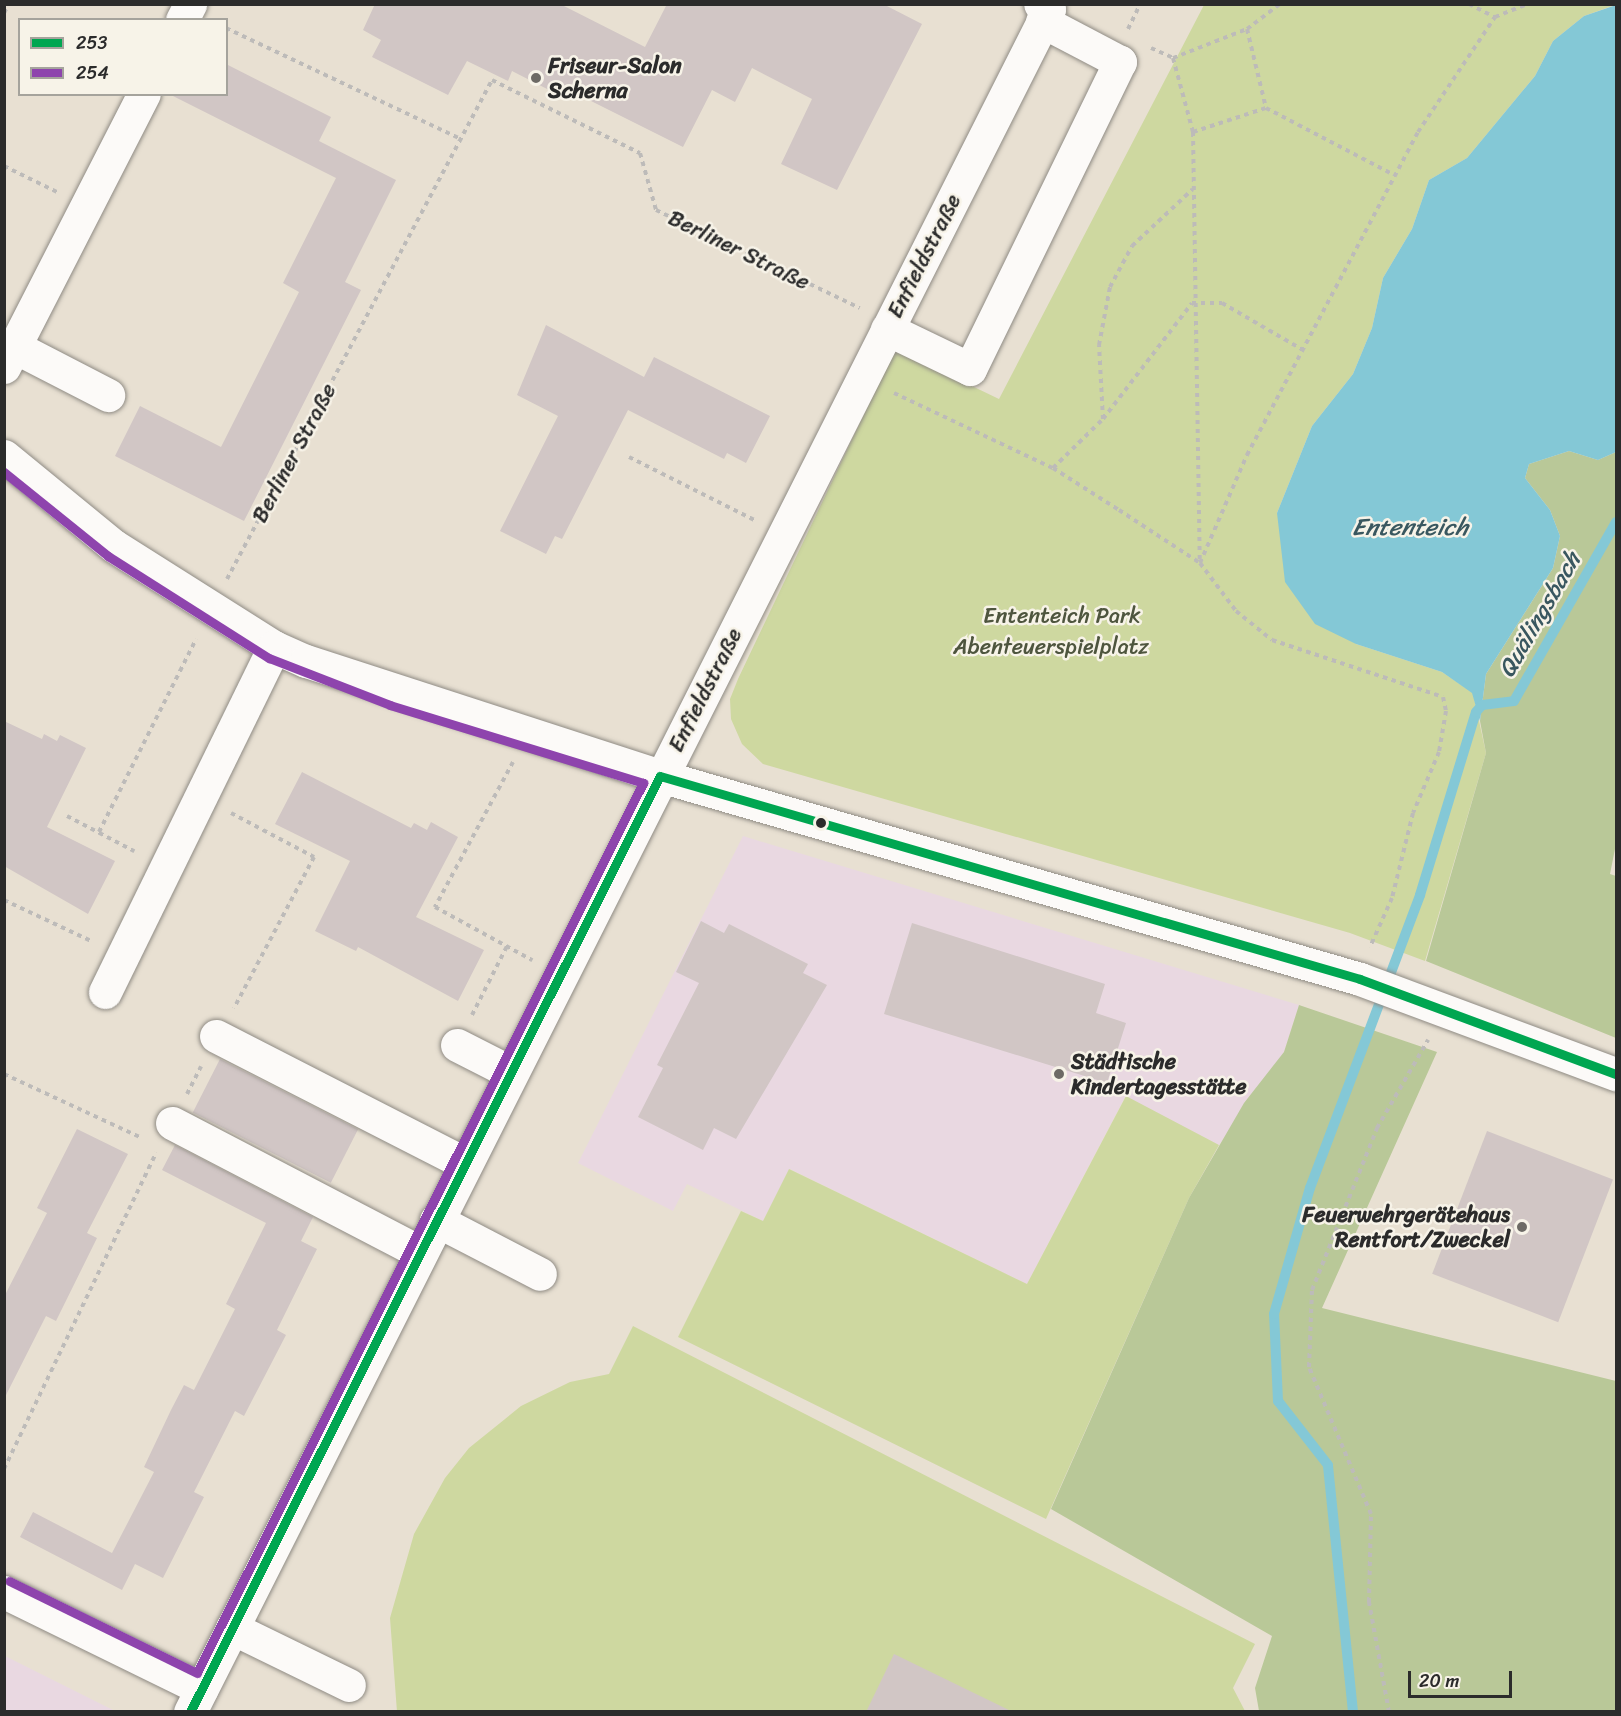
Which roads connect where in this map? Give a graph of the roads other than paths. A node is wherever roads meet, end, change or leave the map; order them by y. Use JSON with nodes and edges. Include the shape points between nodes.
{"nodes":[{"id":1,"x":190,"y":4,"type":"edge"},
{"id":2,"x":1041,"y":13,"type":"edge"},
{"id":3,"x":183,"y":18,"type":"edge"},
{"id":4,"x":143,"y":96,"type":"edge"},
{"id":5,"x":889,"y":326,"type":"junction"},
{"id":6,"x":10,"y":357,"type":"edge"},
{"id":7,"x":108,"y":394,"type":"dead end"},
{"id":8,"x":4,"y":456,"type":"edge"},
{"id":9,"x":274,"y":647,"type":"junction"},
{"id":10,"x":660,"y":776,"type":"junction"},
{"id":11,"x":105,"y":992,"type":"dead end"},
{"id":12,"x":216,"y":1036,"type":"road end"},
{"id":13,"x":457,"y":1045,"type":"road end"},
{"id":14,"x":510,"y":1072,"type":"junction"},
{"id":15,"x":1617,"y":1074,"type":"edge"},
{"id":16,"x":166,"y":1135,"type":"road end"},
{"id":17,"x":464,"y":1163,"type":"junction"},
{"id":18,"x":436,"y":1220,"type":"junction"},
{"id":19,"x":420,"y":1252,"type":"junction"},
{"id":20,"x":540,"y":1274,"type":"dead end"},
{"id":21,"x":4,"y":1592,"type":"edge"},
{"id":22,"x":232,"y":1628,"type":"junction"},
{"id":23,"x":349,"y":1685,"type":"dead end"},
{"id":24,"x":196,"y":1700,"type":"edge"}],
"edges":[{"from":1,"to":3,"type":"street"},
{"from":2,"to":5,"type":"street","name":"Enfieldstraße"},
{"from":2,"to":5,"type":"street","via":[[1119,47],[1120,62],[970,369]]},
{"from":4,"to":6,"type":"street"},
{"from":5,"to":10,"type":"street","name":"Enfieldstraße"},
{"from":6,"to":7,"type":"street"},
{"from":8,"to":9,"type":"street","via":[[114,546]]},
{"from":9,"to":10,"type":"street","via":[[394,694]]},
{"from":9,"to":11,"type":"street","via":[[204,798]]},
{"from":10,"to":14,"type":"street","name":"Enfieldstraße"},
{"from":10,"to":15,"type":"street","via":[[1360,979]]},
{"from":12,"to":17,"type":"street"},
{"from":13,"to":14,"type":"street"},
{"from":14,"to":17,"type":"street","name":"Enfieldstraße"},
{"from":16,"to":19,"type":"street"},
{"from":17,"to":18,"type":"street","name":"Enfieldstraße"},
{"from":18,"to":19,"type":"street","name":"Enfieldstraße"},
{"from":18,"to":20,"type":"street"},
{"from":19,"to":22,"type":"street","name":"Enfieldstraße"},
{"from":21,"to":24,"type":"street"},
{"from":22,"to":23,"type":"street"},
{"from":22,"to":24,"type":"street","name":"Enfieldstraße"}]}
